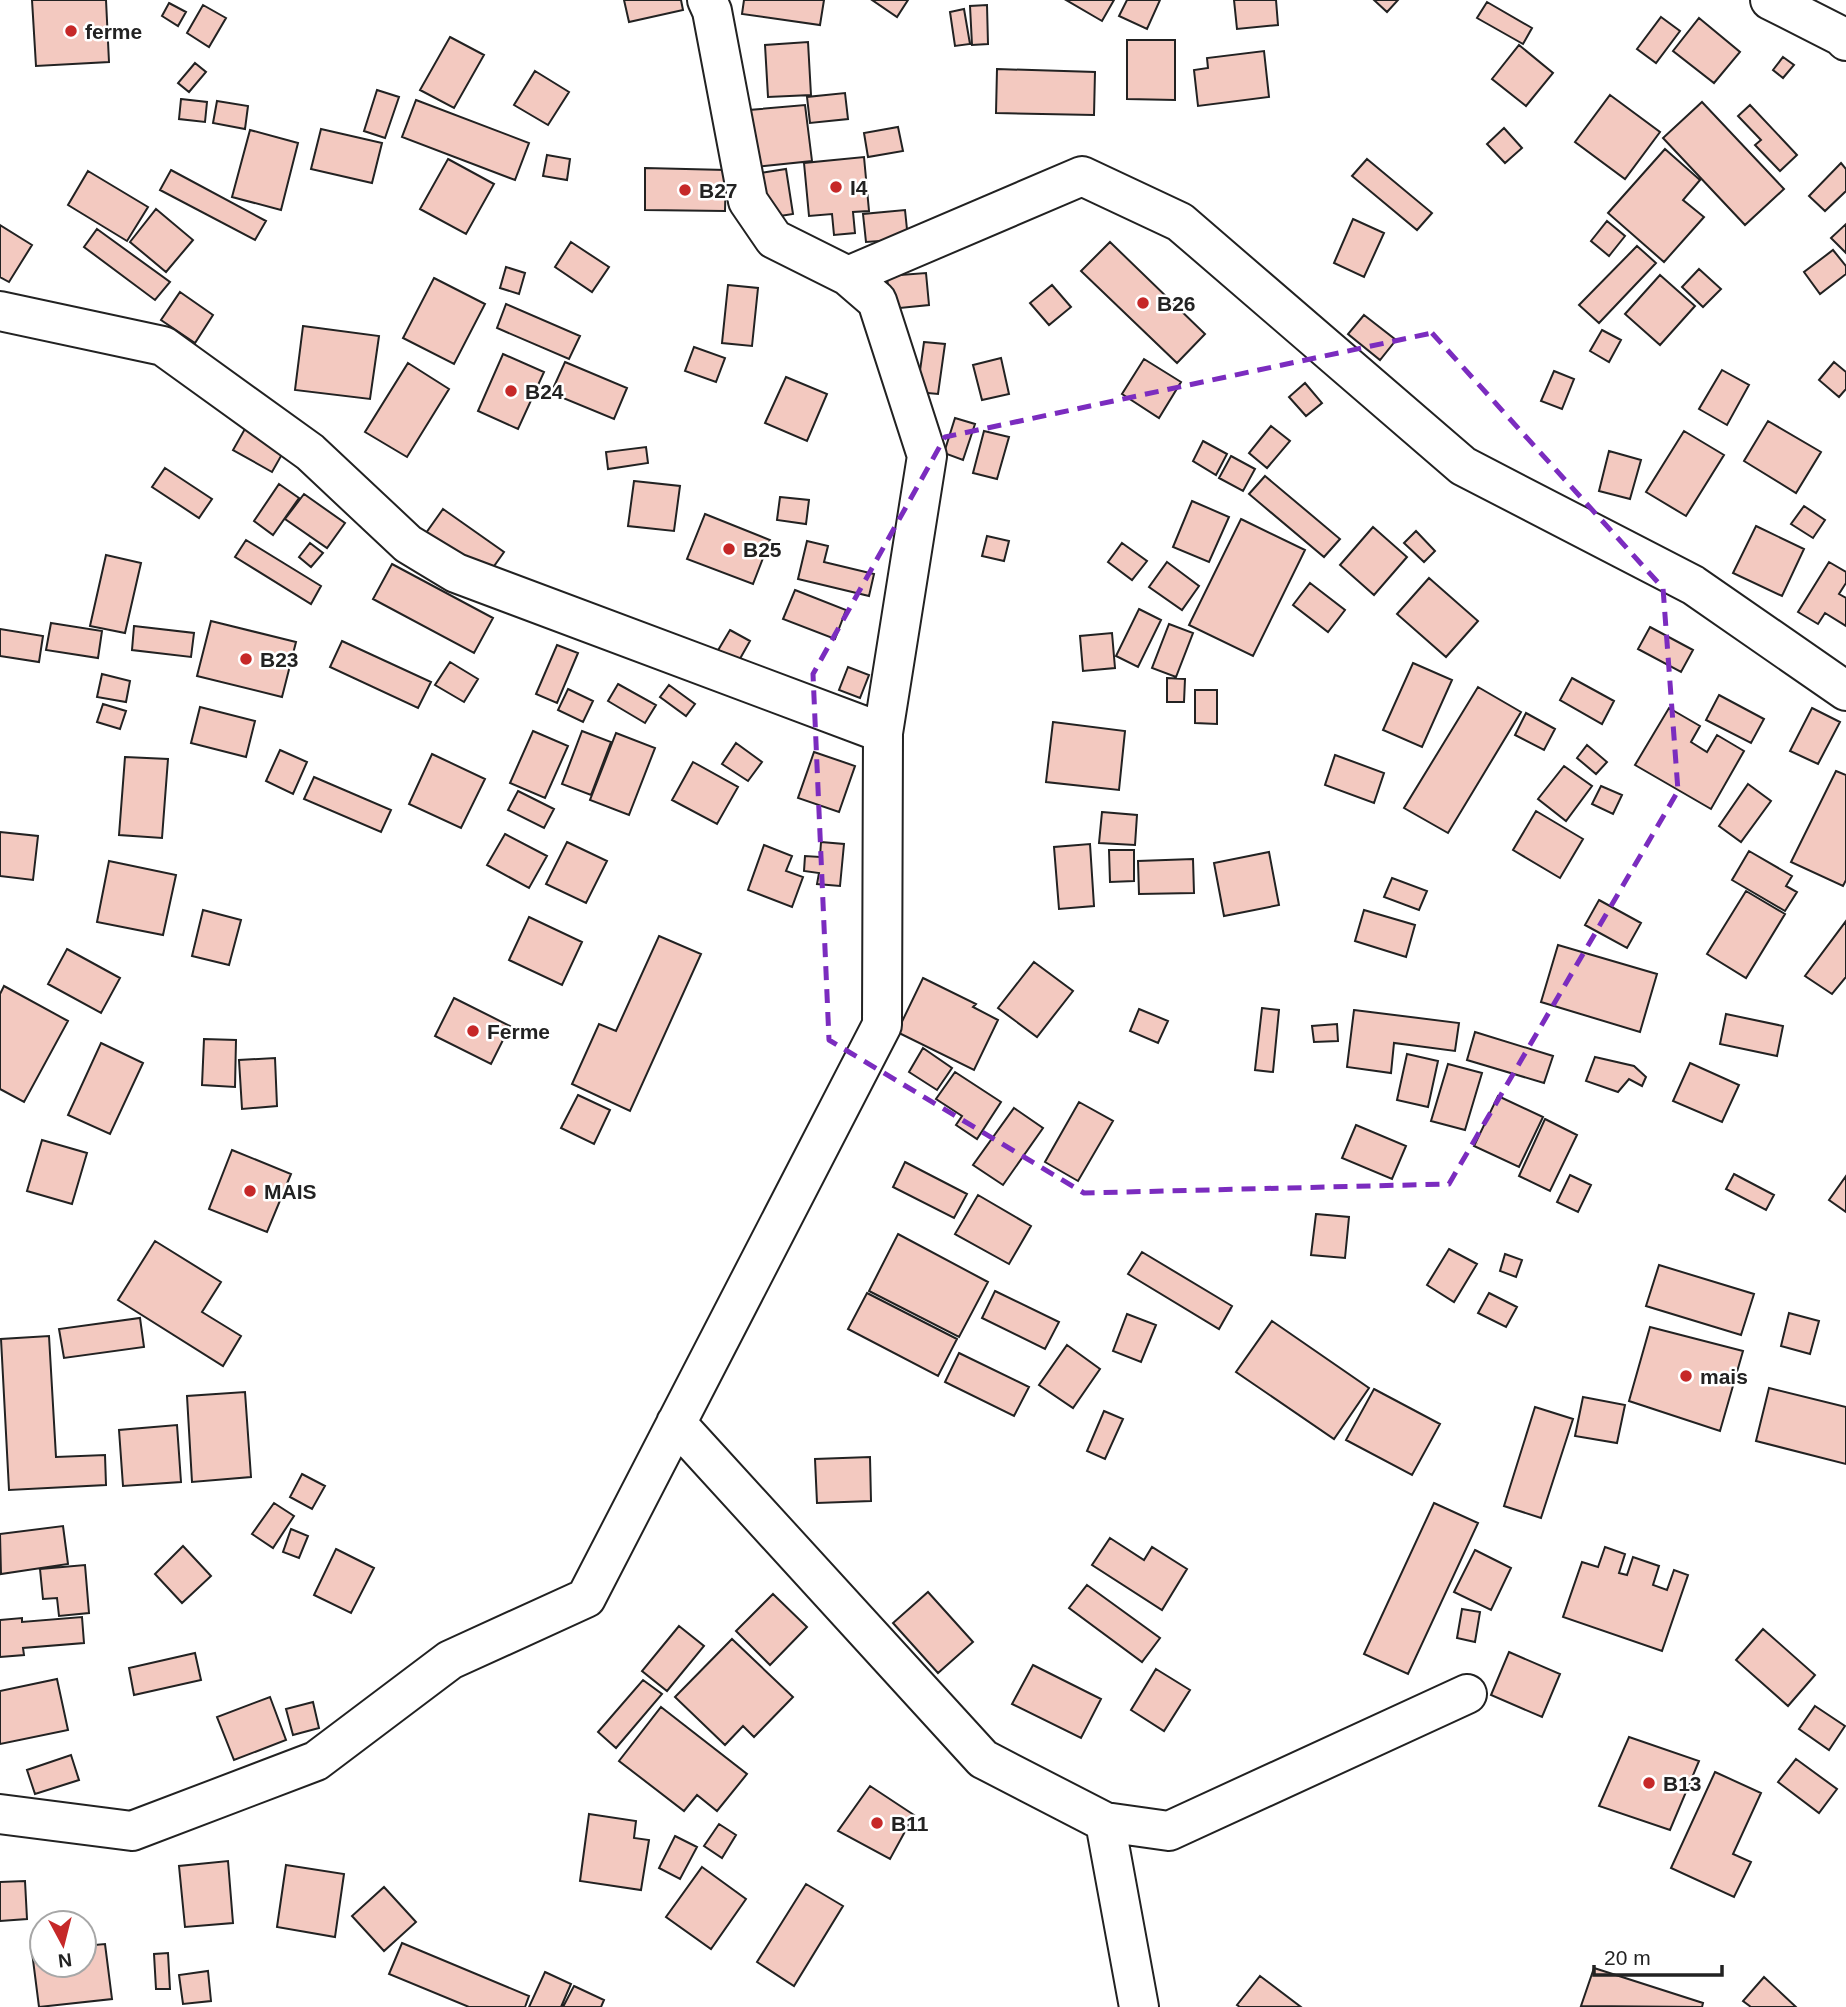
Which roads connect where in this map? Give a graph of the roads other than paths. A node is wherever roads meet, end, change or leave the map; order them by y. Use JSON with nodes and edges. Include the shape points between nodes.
{"nodes":[{"id":1,"x":707,"y":0,"type":"edge"},
{"id":2,"x":1770,"y":0,"type":"edge"},
{"id":3,"x":1845,"y":38,"type":"edge"},
{"id":4,"x":848,"y":276,"type":"junction"},
{"id":5,"x":0,"y":311,"type":"edge"},
{"id":6,"x":1846,"y":691,"type":"edge"},
{"id":7,"x":883,"y":733,"type":"junction"},
{"id":8,"x":676,"y":1423,"type":"junction"},
{"id":9,"x":1467,"y":1694,"type":"dead end"},
{"id":10,"x":0,"y":1814,"type":"edge"},
{"id":11,"x":1105,"y":1822,"type":"junction"},
{"id":12,"x":1139,"y":2007,"type":"edge"}],
"edges":[{"from":1,"to":4,"type":"street","via":[[748,201],[774,239]]},
{"from":2,"to":3,"type":"street"},
{"from":4,"to":6,"type":"street","via":[[1082,176],[1180,222],[1463,466],[1693,585]]},
{"from":4,"to":7,"type":"street","via":[[877,301],[927,456]]},
{"from":5,"to":7,"type":"street","via":[[163,346],[310,452],[408,544],[456,573]]},
{"from":7,"to":8,"type":"street","via":[[882,1025]]},
{"from":8,"to":10,"type":"street","via":[[586,1598],[450,1660],[316,1761],[132,1831]]},
{"from":8,"to":11,"type":"street","via":[[983,1759]]},
{"from":9,"to":11,"type":"street","via":[[1169,1831]]},
{"from":11,"to":12,"type":"street"}]}
